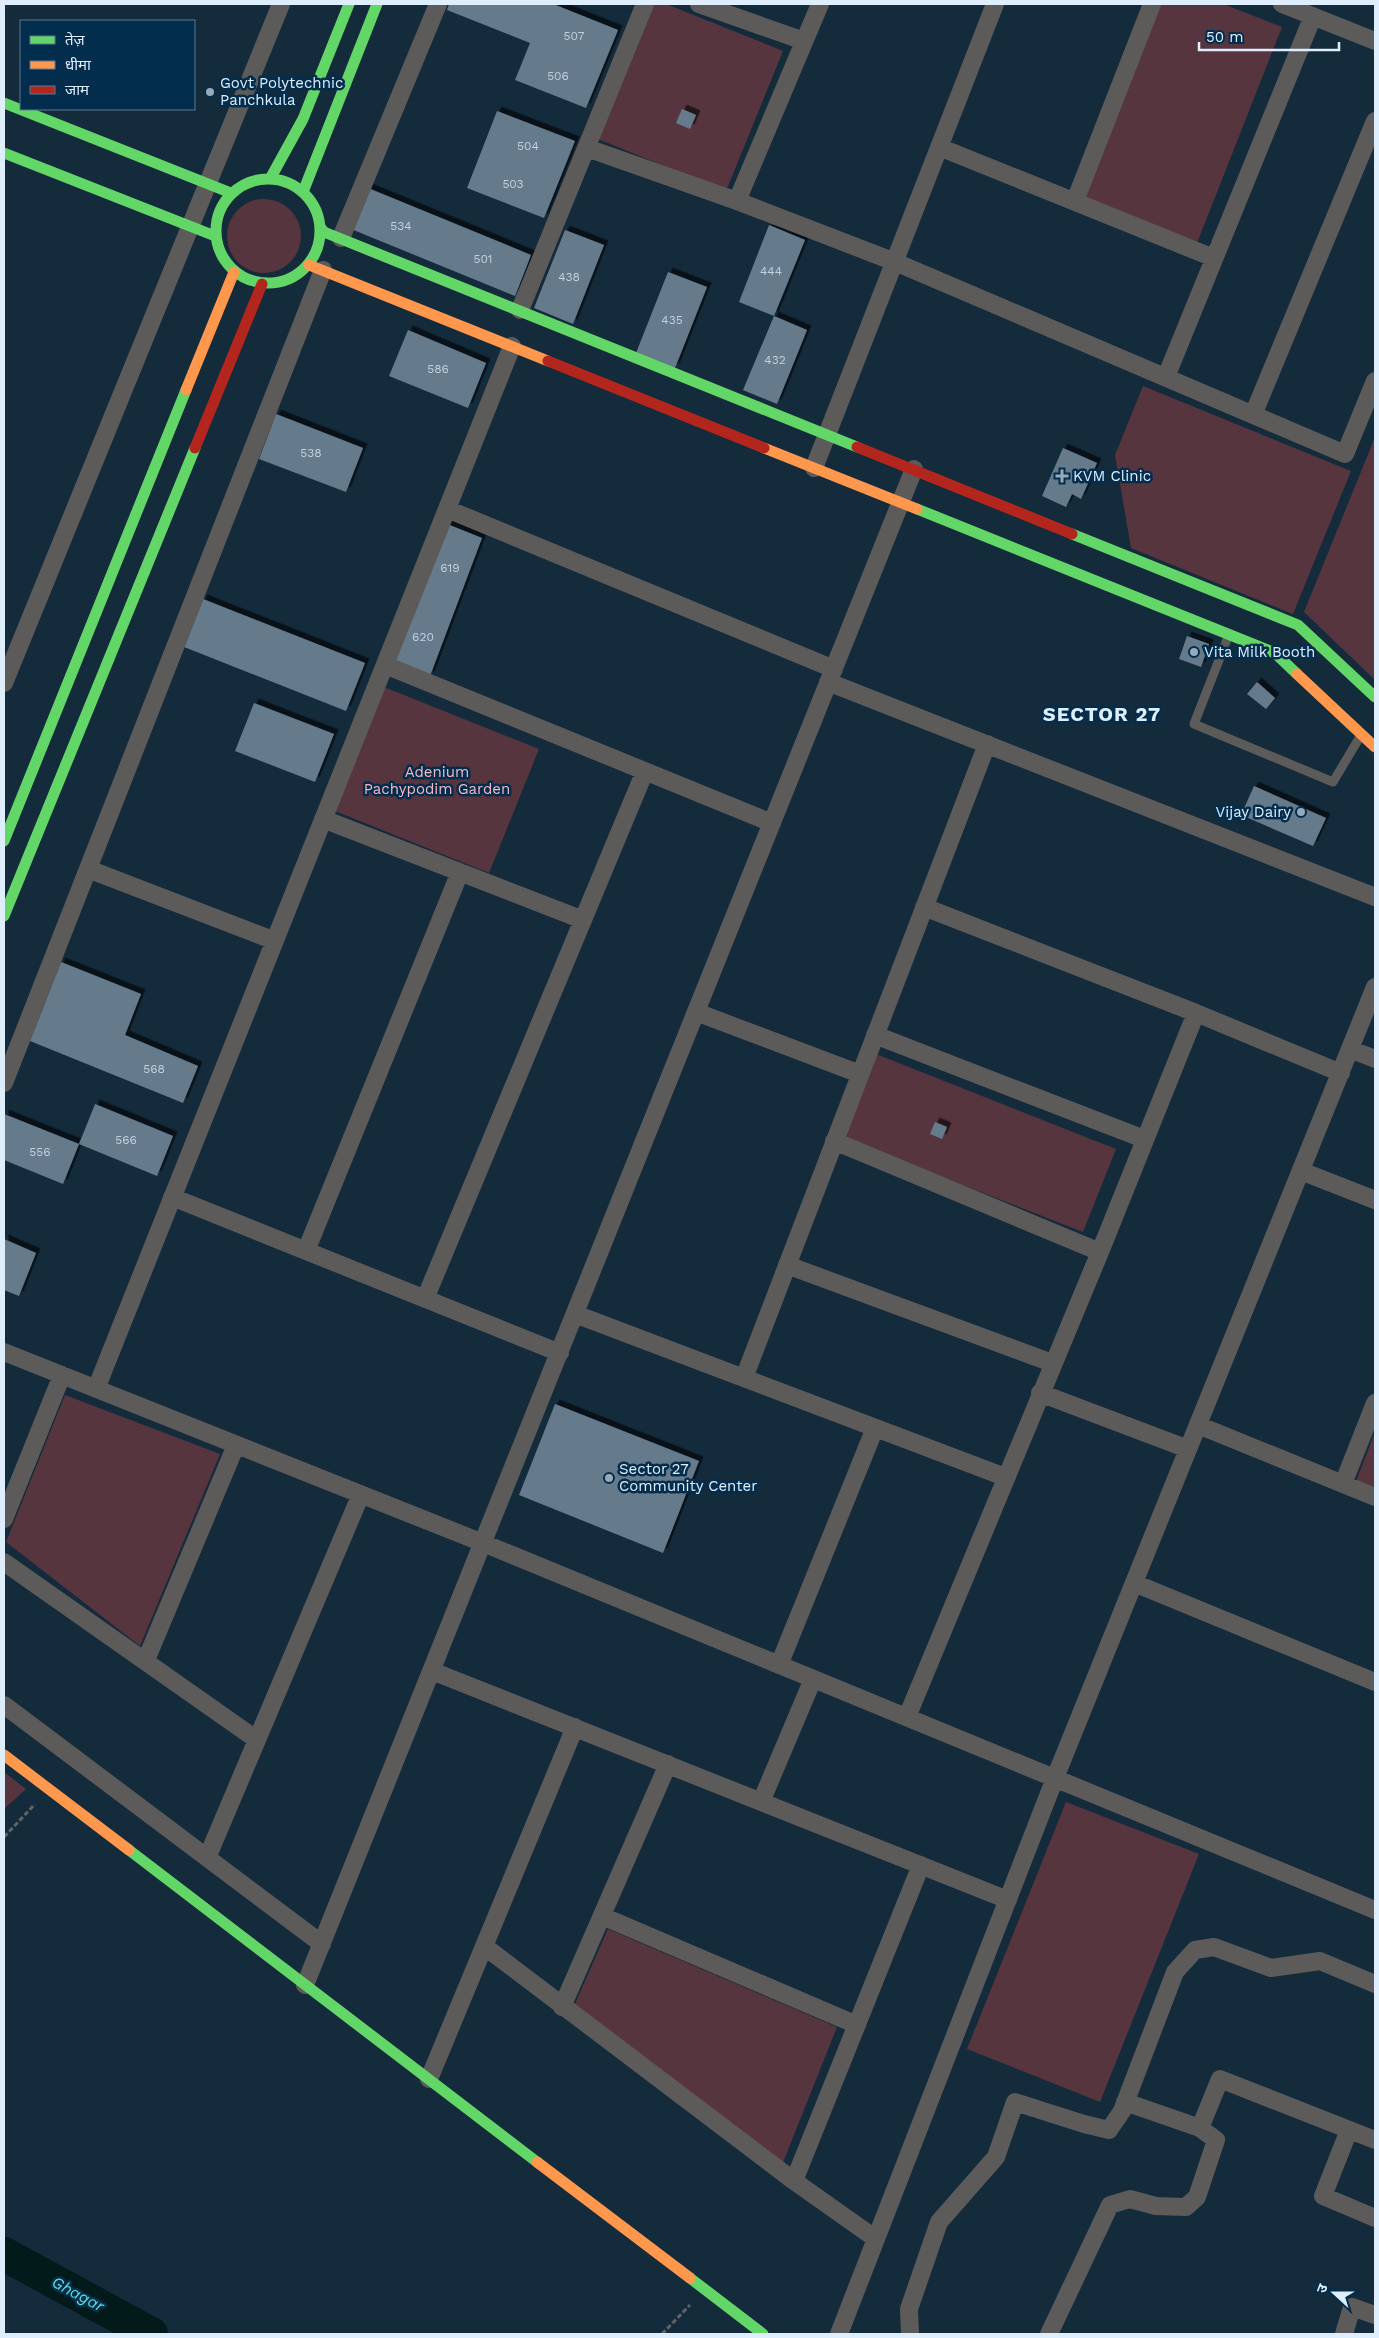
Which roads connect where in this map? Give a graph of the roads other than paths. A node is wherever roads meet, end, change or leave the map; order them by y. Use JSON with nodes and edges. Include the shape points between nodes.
{"nodes":[{"id":1,"x":281,"y":4,"type":"edge"},
{"id":2,"x":349,"y":4,"type":"edge"},
{"id":3,"x":377,"y":4,"type":"edge"},
{"id":4,"x":438,"y":4,"type":"edge"},
{"id":5,"x":646,"y":4,"type":"edge"},
{"id":6,"x":699,"y":4,"type":"edge"},
{"id":7,"x":820,"y":4,"type":"edge"},
{"id":8,"x":995,"y":4,"type":"edge"},
{"id":9,"x":1152,"y":4,"type":"edge"},
{"id":10,"x":1282,"y":4,"type":"edge"},
{"id":11,"x":1313,"y":16,"type":"junction"},
{"id":12,"x":804,"y":41,"type":"junction"},
{"id":13,"x":1375,"y":41,"type":"edge"},
{"id":14,"x":4,"y":103,"type":"edge"},
{"id":15,"x":20,"y":109,"type":"edge"},
{"id":16,"x":21,"y":110,"type":"edge"},
{"id":17,"x":1375,"y":121,"type":"edge"},
{"id":18,"x":940,"y":147,"type":"junction"},
{"id":19,"x":588,"y":148,"type":"junction"},
{"id":20,"x":4,"y":153,"type":"edge"},
{"id":21,"x":270,"y":179,"type":"junction"},
{"id":22,"x":208,"y":185,"type":"junction"},
{"id":23,"x":302,"y":192,"type":"junction"},
{"id":24,"x":231,"y":194,"type":"junction"},
{"id":25,"x":737,"y":201,"type":"junction"},
{"id":26,"x":1075,"y":201,"type":"junction"},
{"id":27,"x":320,"y":227,"type":"junction"},
{"id":28,"x":191,"y":228,"type":"junction"},
{"id":29,"x":215,"y":236,"type":"junction"},
{"id":30,"x":341,"y":238,"type":"junction"},
{"id":31,"x":1214,"y":258,"type":"junction"},
{"id":32,"x":895,"y":262,"type":"junction"},
{"id":33,"x":316,"y":268,"type":"junction"},
{"id":34,"x":234,"y":272,"type":"junction"},
{"id":35,"x":262,"y":284,"type":"junction"},
{"id":36,"x":520,"y":310,"type":"junction"},
{"id":37,"x":512,"y":346,"type":"junction"},
{"id":38,"x":1166,"y":377,"type":"junction"},
{"id":39,"x":1375,"y":381,"type":"edge"},
{"id":40,"x":1253,"y":415,"type":"junction"},
{"id":41,"x":828,"y":434,"type":"junction"},
{"id":42,"x":814,"y":468,"type":"junction"},
{"id":43,"x":914,"y":469,"type":"junction"},
{"id":44,"x":901,"y":503,"type":"junction"},
{"id":45,"x":447,"y":509,"type":"junction"},
{"id":46,"x":1229,"y":635,"type":"junction"},
{"id":47,"x":385,"y":665,"type":"junction"},
{"id":48,"x":831,"y":676,"type":"junction"},
{"id":49,"x":4,"y":683,"type":"edge"},
{"id":50,"x":1375,"y":697,"type":"edge"},
{"id":51,"x":1362,"y":734,"type":"junction"},
{"id":52,"x":987,"y":744,"type":"junction"},
{"id":53,"x":1375,"y":747,"type":"edge"},
{"id":54,"x":645,"y":771,"type":"junction"},
{"id":55,"x":323,"y":819,"type":"junction"},
{"id":56,"x":772,"y":823,"type":"junction"},
{"id":57,"x":4,"y":841,"type":"edge"},
{"id":58,"x":88,"y":869,"type":"junction"},
{"id":59,"x":460,"y":872,"type":"junction"},
{"id":60,"x":1375,"y":897,"type":"edge"},
{"id":61,"x":924,"y":907,"type":"junction"},
{"id":62,"x":4,"y":916,"type":"edge"},
{"id":63,"x":583,"y":920,"type":"junction"},
{"id":64,"x":275,"y":941,"type":"junction"},
{"id":65,"x":1375,"y":987,"type":"edge"},
{"id":66,"x":696,"y":1012,"type":"junction"},
{"id":67,"x":1196,"y":1013,"type":"junction"},
{"id":68,"x":875,"y":1035,"type":"junction"},
{"id":69,"x":1350,"y":1049,"type":"junction"},
{"id":70,"x":1375,"y":1059,"type":"edge"},
{"id":71,"x":1341,"y":1073,"type":"junction"},
{"id":72,"x":860,"y":1074,"type":"junction"},
{"id":73,"x":4,"y":1082,"type":"edge"},
{"id":74,"x":1144,"y":1140,"type":"junction"},
{"id":75,"x":834,"y":1141,"type":"junction"},
{"id":76,"x":1301,"y":1171,"type":"junction"},
{"id":77,"x":172,"y":1197,"type":"junction"},
{"id":78,"x":1375,"y":1200,"type":"edge"},
{"id":79,"x":306,"y":1251,"type":"junction"},
{"id":80,"x":1100,"y":1252,"type":"junction"},
{"id":81,"x":787,"y":1265,"type":"junction"},
{"id":82,"x":425,"y":1299,"type":"junction"},
{"id":83,"x":575,"y":1314,"type":"junction"},
{"id":84,"x":4,"y":1352,"type":"edge"},
{"id":85,"x":560,"y":1353,"type":"junction"},
{"id":86,"x":1052,"y":1363,"type":"junction"},
{"id":87,"x":62,"y":1375,"type":"junction"},
{"id":88,"x":744,"y":1378,"type":"junction"},
{"id":89,"x":96,"y":1389,"type":"junction"},
{"id":90,"x":1040,"y":1393,"type":"junction"},
{"id":91,"x":1375,"y":1403,"type":"edge"},
{"id":92,"x":1198,"y":1425,"type":"junction"},
{"id":93,"x":875,"y":1428,"type":"junction"},
{"id":94,"x":236,"y":1444,"type":"junction"},
{"id":95,"x":1188,"y":1450,"type":"junction"},
{"id":96,"x":1005,"y":1477,"type":"junction"},
{"id":97,"x":1343,"y":1484,"type":"junction"},
{"id":98,"x":361,"y":1494,"type":"junction"},
{"id":99,"x":1375,"y":1497,"type":"edge"},
{"id":100,"x":4,"y":1519,"type":"edge"},
{"id":101,"x":483,"y":1543,"type":"junction"},
{"id":102,"x":4,"y":1562,"type":"edge"},
{"id":103,"x":1134,"y":1583,"type":"junction"},
{"id":104,"x":146,"y":1660,"type":"junction"},
{"id":105,"x":779,"y":1665,"type":"junction"},
{"id":106,"x":432,"y":1670,"type":"junction"},
{"id":107,"x":813,"y":1679,"type":"junction"},
{"id":108,"x":1375,"y":1682,"type":"edge"},
{"id":109,"x":4,"y":1705,"type":"edge"},
{"id":110,"x":907,"y":1717,"type":"junction"},
{"id":111,"x":575,"y":1727,"type":"junction"},
{"id":112,"x":257,"y":1740,"type":"junction"},
{"id":113,"x":4,"y":1755,"type":"edge"},
{"id":114,"x":668,"y":1764,"type":"junction"},
{"id":115,"x":1055,"y":1778,"type":"junction"},
{"id":116,"x":762,"y":1802,"type":"junction"},
{"id":117,"x":207,"y":1858,"type":"junction"},
{"id":118,"x":921,"y":1865,"type":"junction"},
{"id":119,"x":1008,"y":1900,"type":"junction"},
{"id":120,"x":1375,"y":1910,"type":"edge"},
{"id":121,"x":602,"y":1916,"type":"junction"},
{"id":122,"x":322,"y":1944,"type":"junction"},
{"id":123,"x":484,"y":1946,"type":"junction"},
{"id":124,"x":1375,"y":1984,"type":"edge"},
{"id":125,"x":305,"y":1985,"type":"junction"},
{"id":126,"x":562,"y":2007,"type":"junction"},
{"id":127,"x":857,"y":2025,"type":"junction"},
{"id":128,"x":429,"y":2079,"type":"junction"},
{"id":129,"x":1125,"y":2102,"type":"junction"},
{"id":130,"x":1200,"y":2128,"type":"junction"},
{"id":131,"x":1349,"y":2130,"type":"junction"},
{"id":132,"x":1375,"y":2140,"type":"edge"},
{"id":133,"x":794,"y":2182,"type":"junction"},
{"id":134,"x":1375,"y":2218,"type":"edge"},
{"id":135,"x":876,"y":2239,"type":"junction"},
{"id":136,"x":1375,"y":2315,"type":"edge"},
{"id":137,"x":763,"y":2334,"type":"edge"},
{"id":138,"x":840,"y":2334,"type":"edge"},
{"id":139,"x":910,"y":2334,"type":"edge"},
{"id":140,"x":1049,"y":2334,"type":"edge"},
{"id":141,"x":1344,"y":2334,"type":"edge"}],
"edges":[{"from":1,"to":22,"type":"street"},
{"from":2,"to":21,"type":"street","via":[[303,119]]},
{"from":3,"to":23,"type":"street"},
{"from":4,"to":30,"type":"street"},
{"from":5,"to":19,"type":"street"},
{"from":6,"to":12,"type":"street"},
{"from":7,"to":12,"type":"street"},
{"from":8,"to":18,"type":"street"},
{"from":9,"to":26,"type":"street"},
{"from":10,"to":11,"type":"street"},
{"from":11,"to":13,"type":"street"},
{"from":11,"to":31,"type":"street"},
{"from":12,"to":25,"type":"street"},
{"from":14,"to":15,"type":"street"},
{"from":16,"to":22,"type":"street"},
{"from":17,"to":40,"type":"street"},
{"from":18,"to":26,"type":"street"},
{"from":18,"to":32,"type":"street"},
{"from":19,"to":25,"type":"street"},
{"from":19,"to":36,"type":"street"},
{"from":20,"to":28,"type":"street"},
{"from":21,"to":23,"type":"street","via":[[288,182]]},
{"from":21,"to":24,"type":"street","via":[[243,185]]},
{"from":22,"to":24,"type":"street"},
{"from":22,"to":28,"type":"street"},
{"from":23,"to":27,"type":"street","via":[[312,202]]},
{"from":24,"to":29,"type":"street","via":[[216,220]]},
{"from":25,"to":32,"type":"street"},
{"from":26,"to":31,"type":"street"},
{"from":27,"to":30,"type":"street","via":[[324,232]]},
{"from":27,"to":33,"type":"street"},
{"from":28,"to":29,"type":"street"},
{"from":28,"to":49,"type":"street"},
{"from":29,"to":34,"type":"street","via":[[224,262]]},
{"from":30,"to":36,"type":"street"},
{"from":31,"to":38,"type":"street"},
{"from":32,"to":38,"type":"street"},
{"from":32,"to":41,"type":"street"},
{"from":33,"to":35,"type":"street","via":[[280,283]]},
{"from":33,"to":37,"type":"street"},
{"from":33,"to":58,"type":"street"},
{"from":34,"to":35,"type":"street"},
{"from":34,"to":57,"type":"street"},
{"from":35,"to":62,"type":"street"},
{"from":36,"to":41,"type":"street"},
{"from":37,"to":42,"type":"street"},
{"from":37,"to":45,"type":"street"},
{"from":38,"to":40,"type":"street"},
{"from":39,"to":40,"type":"street","via":[[1345,454]]},
{"from":41,"to":42,"type":"street"},
{"from":41,"to":43,"type":"street"},
{"from":42,"to":44,"type":"street"},
{"from":43,"to":44,"type":"street"},
{"from":43,"to":50,"type":"street","via":[[1298,624]]},
{"from":44,"to":46,"type":"street"},
{"from":44,"to":48,"type":"street"},
{"from":45,"to":47,"type":"street"},
{"from":45,"to":48,"type":"street"},
{"from":46,"to":51,"type":"street","via":[[1275,654]]},
{"from":46,"to":51,"type":"lane","via":[[1194,724],[1333,782]]},
{"from":47,"to":54,"type":"street"},
{"from":47,"to":55,"type":"street"},
{"from":48,"to":52,"type":"street"},
{"from":48,"to":56,"type":"street"},
{"from":51,"to":53,"type":"street"},
{"from":52,"to":60,"type":"street"},
{"from":52,"to":61,"type":"street"},
{"from":54,"to":56,"type":"street"},
{"from":54,"to":63,"type":"street"},
{"from":55,"to":59,"type":"street"},
{"from":55,"to":64,"type":"street"},
{"from":56,"to":66,"type":"street"},
{"from":58,"to":64,"type":"street"},
{"from":58,"to":73,"type":"street"},
{"from":59,"to":63,"type":"street"},
{"from":59,"to":79,"type":"street"},
{"from":61,"to":67,"type":"street"},
{"from":61,"to":68,"type":"street"},
{"from":63,"to":82,"type":"street"},
{"from":64,"to":77,"type":"street"},
{"from":65,"to":69,"type":"street"},
{"from":66,"to":72,"type":"street"},
{"from":66,"to":83,"type":"street"},
{"from":67,"to":71,"type":"street"},
{"from":67,"to":74,"type":"street"},
{"from":68,"to":72,"type":"street"},
{"from":68,"to":74,"type":"street"},
{"from":69,"to":70,"type":"street"},
{"from":69,"to":71,"type":"street"},
{"from":71,"to":76,"type":"street"},
{"from":72,"to":75,"type":"street"},
{"from":74,"to":80,"type":"street"},
{"from":75,"to":80,"type":"street"},
{"from":75,"to":81,"type":"street"},
{"from":76,"to":78,"type":"street"},
{"from":76,"to":92,"type":"street"},
{"from":77,"to":79,"type":"street"},
{"from":77,"to":89,"type":"street"},
{"from":79,"to":82,"type":"street"},
{"from":80,"to":86,"type":"street"},
{"from":81,"to":86,"type":"street"},
{"from":81,"to":88,"type":"street"},
{"from":82,"to":85,"type":"street"},
{"from":83,"to":85,"type":"street"},
{"from":83,"to":88,"type":"street"},
{"from":84,"to":87,"type":"street"},
{"from":85,"to":101,"type":"street"},
{"from":86,"to":90,"type":"street"},
{"from":87,"to":89,"type":"street"},
{"from":87,"to":100,"type":"street"},
{"from":88,"to":93,"type":"street"},
{"from":89,"to":94,"type":"street"},
{"from":90,"to":95,"type":"street"},
{"from":90,"to":96,"type":"street"},
{"from":91,"to":97,"type":"street"},
{"from":92,"to":95,"type":"street"},
{"from":92,"to":97,"type":"street"},
{"from":93,"to":96,"type":"street"},
{"from":93,"to":105,"type":"street"},
{"from":94,"to":98,"type":"street"},
{"from":94,"to":104,"type":"street"},
{"from":95,"to":103,"type":"street"},
{"from":96,"to":110,"type":"street"},
{"from":97,"to":99,"type":"street"},
{"from":98,"to":101,"type":"street"},
{"from":98,"to":112,"type":"street"},
{"from":101,"to":105,"type":"street"},
{"from":101,"to":106,"type":"street"},
{"from":102,"to":104,"type":"street"},
{"from":103,"to":108,"type":"street"},
{"from":103,"to":115,"type":"street"},
{"from":104,"to":112,"type":"street"},
{"from":105,"to":107,"type":"street"},
{"from":106,"to":111,"type":"street"},
{"from":106,"to":122,"type":"street"},
{"from":107,"to":110,"type":"street"},
{"from":107,"to":116,"type":"street"},
{"from":109,"to":117,"type":"street"},
{"from":110,"to":115,"type":"street"},
{"from":111,"to":114,"type":"street"},
{"from":111,"to":123,"type":"street"},
{"from":112,"to":117,"type":"street"},
{"from":113,"to":125,"type":"street"},
{"from":114,"to":116,"type":"street"},
{"from":114,"to":121,"type":"street"},
{"from":115,"to":119,"type":"street"},
{"from":115,"to":120,"type":"street"},
{"from":116,"to":118,"type":"street"},
{"from":117,"to":122,"type":"street"},
{"from":118,"to":119,"type":"street"},
{"from":118,"to":127,"type":"street"},
{"from":119,"to":135,"type":"street"},
{"from":121,"to":126,"type":"street"},
{"from":121,"to":127,"type":"street"},
{"from":122,"to":125,"type":"street"},
{"from":123,"to":126,"type":"street"},
{"from":123,"to":128,"type":"street"},
{"from":124,"to":129,"type":"street","via":[[1320,1961],[1271,1968],[1214,1947],[1195,1950],[1175,1972]]},
{"from":125,"to":128,"type":"street"},
{"from":126,"to":133,"type":"street"},
{"from":127,"to":133,"type":"street"},
{"from":128,"to":137,"type":"street"},
{"from":129,"to":130,"type":"street"},
{"from":129,"to":139,"type":"street","via":[[1109,2130],[1015,2102],[996,2156],[938,2222],[909,2309]]},
{"from":130,"to":131,"type":"street","via":[[1220,2079]]},
{"from":130,"to":140,"type":"street","via":[[1216,2140],[1197,2197],[1186,2208],[1156,2206],[1130,2199],[1110,2205]]},
{"from":131,"to":132,"type":"street"},
{"from":131,"to":134,"type":"street","via":[[1323,2196]]},
{"from":133,"to":135,"type":"street"},
{"from":135,"to":138,"type":"street"},
{"from":136,"to":141,"type":"street","via":[[1352,2307]]}]}
